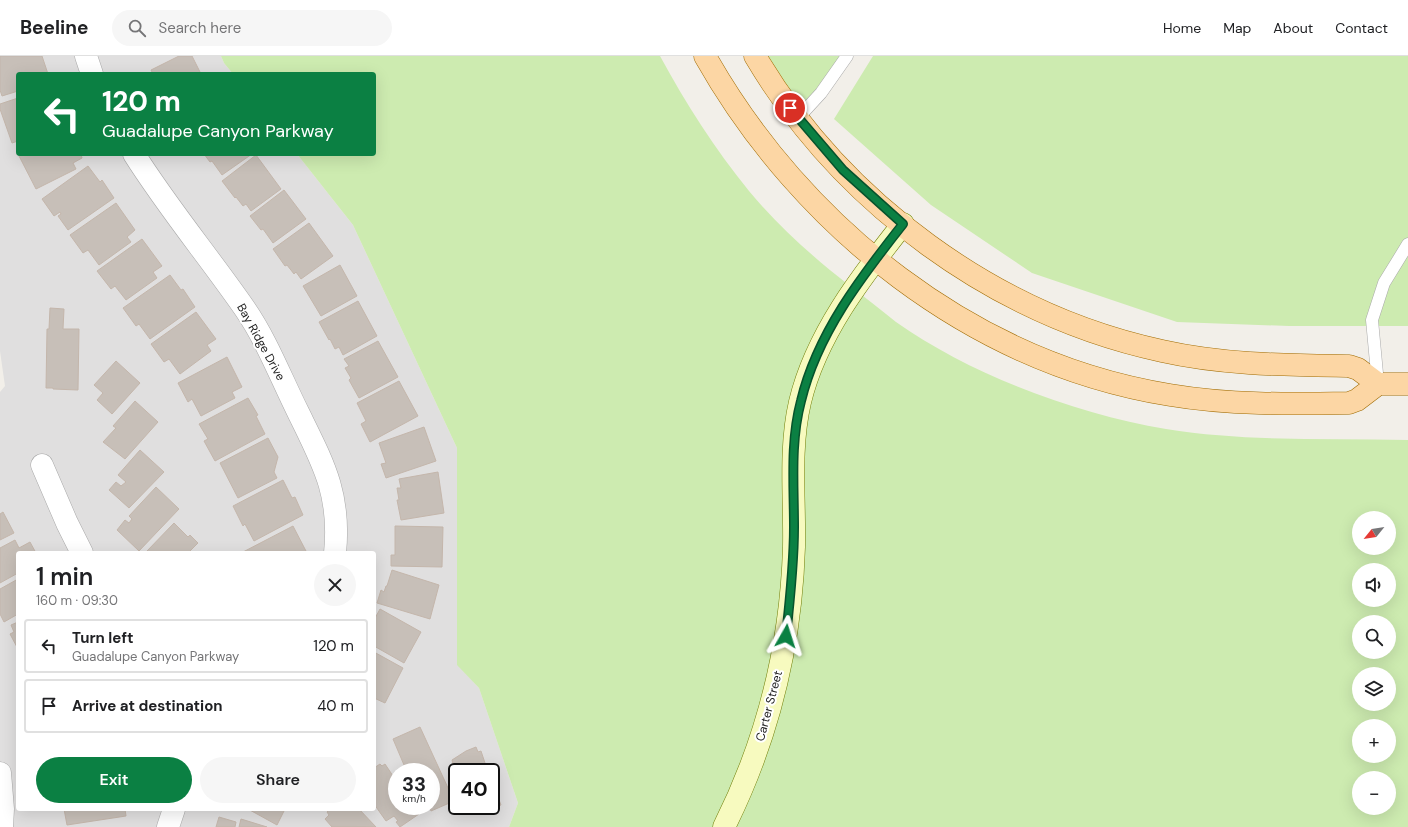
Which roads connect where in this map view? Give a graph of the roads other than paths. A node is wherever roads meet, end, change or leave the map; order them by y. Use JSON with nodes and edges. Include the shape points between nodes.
{"nodes":[{"id":1,"x":86,"y":56,"type":"edge"},
{"id":2,"x":705,"y":56,"type":"edge"},
{"id":3,"x":755,"y":56,"type":"edge"},
{"id":4,"x":847,"y":56,"type":"edge"},
{"id":5,"x":91,"y":72,"type":"edge"},
{"id":6,"x":798,"y":118,"type":"junction"},
{"id":7,"x":135,"y":156,"type":"edge"},
{"id":8,"x":903,"y":224,"type":"junction"},
{"id":9,"x":1408,"y":244,"type":"edge"},
{"id":10,"x":875,"y":260,"type":"junction"},
{"id":11,"x":1378,"y":384,"type":"junction"},
{"id":12,"x":1408,"y":384,"type":"edge"},
{"id":13,"x":42,"y":465,"type":"dead end"},
{"id":14,"x":81,"y":551,"type":"edge"},
{"id":15,"x":335,"y":551,"type":"edge"},
{"id":16,"x":0,"y":773,"type":"edge"},
{"id":17,"x":173,"y":811,"type":"edge"},
{"id":18,"x":2,"y":827,"type":"edge"},
{"id":19,"x":168,"y":827,"type":"edge"},
{"id":20,"x":724,"y":827,"type":"edge"}],
"edges":[{"from":1,"to":5,"type":"street"},
{"from":2,"to":10,"type":"main road","via":[[750,126],[787,174],[832,221]]},
{"from":3,"to":6,"type":"main road"},
{"from":4,"to":6,"type":"lane","via":[[821,93]]},
{"from":6,"to":8,"type":"main road","via":[[843,170]]},
{"from":7,"to":15,"type":"street","name":"Bay Ridge Drive","via":[[246,311],[263,340],[324,466],[333,495],[337,530]]},
{"from":8,"to":10,"type":"street","name":"Carter Street"},
{"from":8,"to":11,"type":"main road","via":[[948,258],[986,282],[1034,308],[1091,331],[1163,352],[1216,360],[1349,366],[1358,369]]},
{"from":9,"to":11,"type":"lane","via":[[1384,282],[1372,320]]},
{"from":10,"to":11,"type":"main road","via":[[926,297],[1002,339],[1044,359],[1118,384],[1171,396],[1223,402],[1297,404],[1349,403]]},
{"from":10,"to":20,"type":"street","name":"Carter Street","via":[[826,336],[811,368],[802,396],[795,438],[794,548],[786,636],[768,719],[754,760]]},
{"from":11,"to":12,"type":"main road"},
{"from":13,"to":14,"type":"street"},
{"from":16,"to":18,"type":"street"},
{"from":17,"to":19,"type":"street"}]}
